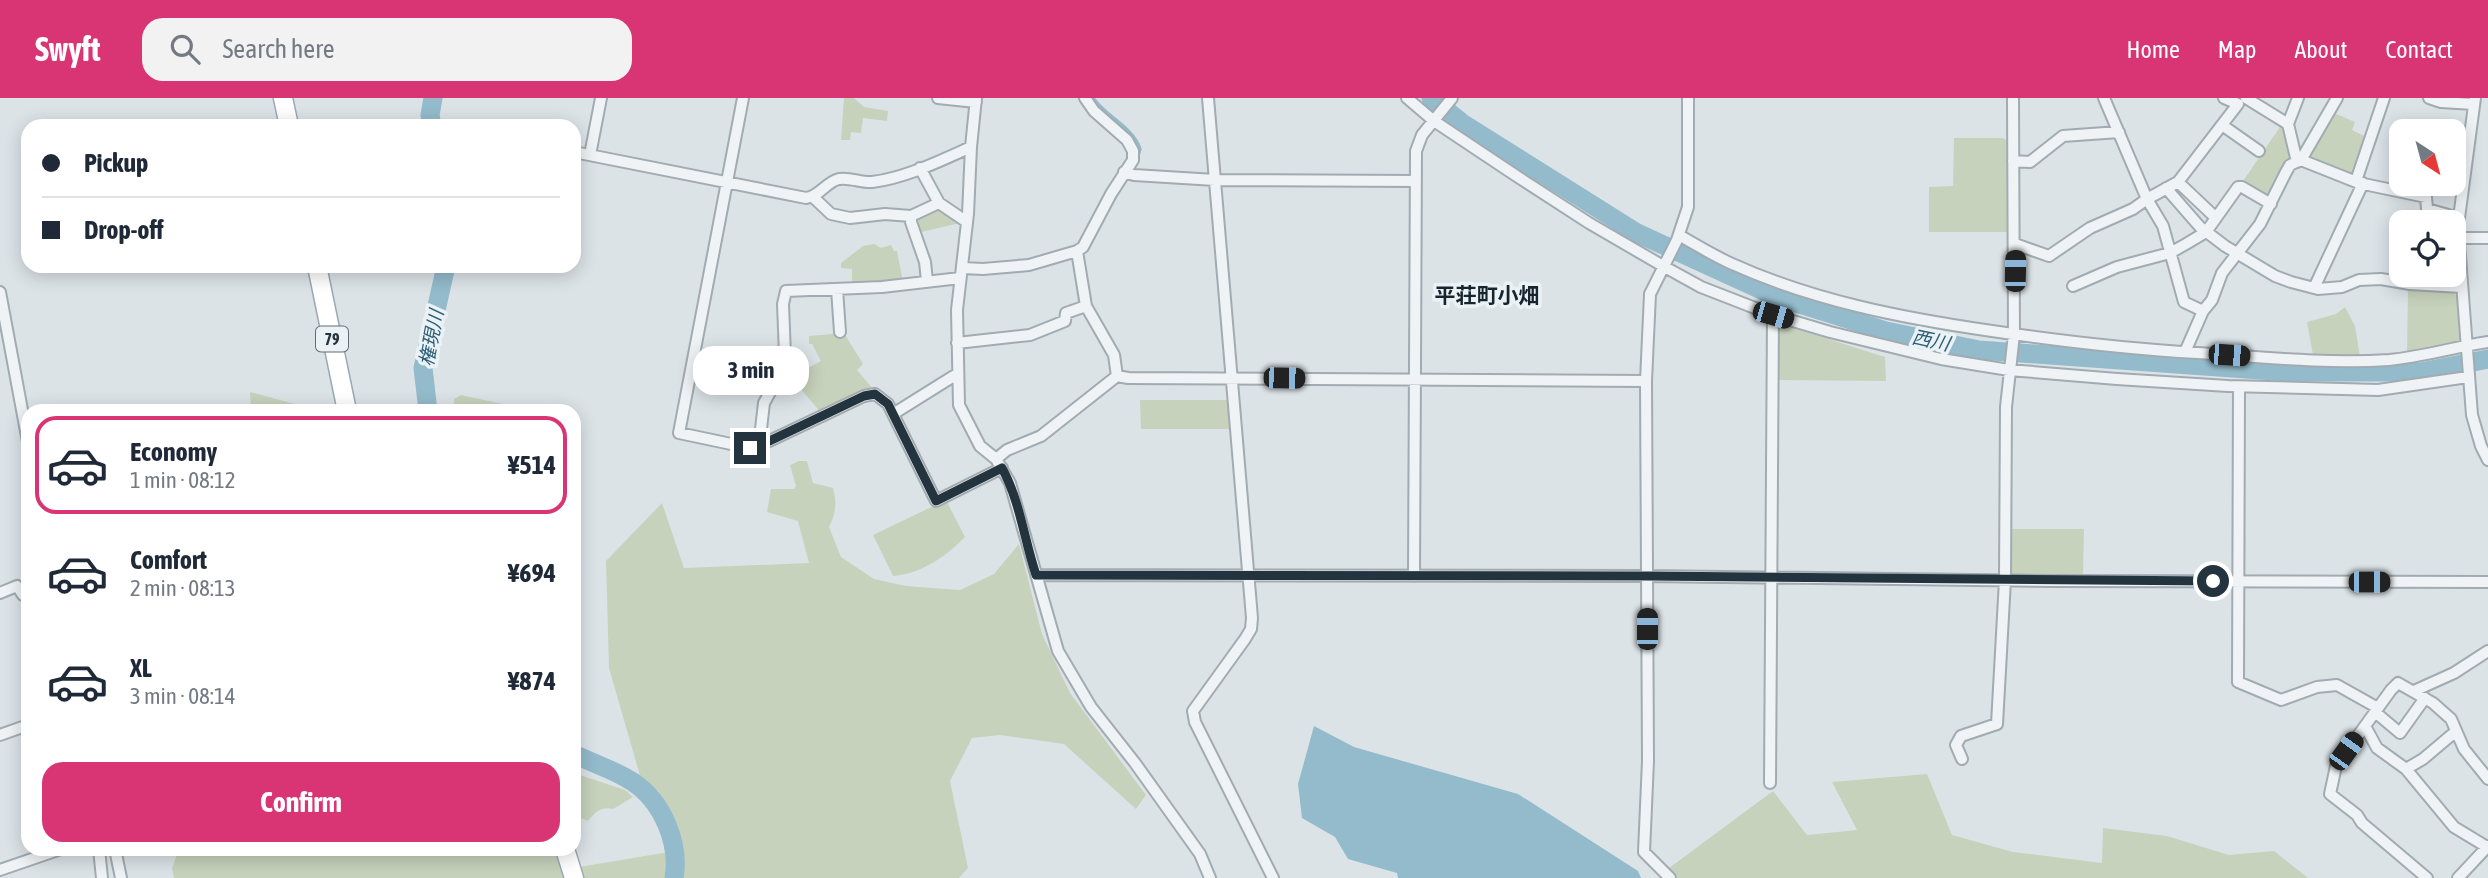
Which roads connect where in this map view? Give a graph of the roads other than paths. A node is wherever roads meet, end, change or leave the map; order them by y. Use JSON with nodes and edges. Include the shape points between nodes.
{"nodes":[{"id":1,"x":283,"y":98,"type":"edge"},
{"id":2,"x":601,"y":98,"type":"edge"},
{"id":3,"x":743,"y":98,"type":"edge"},
{"id":4,"x":938,"y":98,"type":"edge"},
{"id":5,"x":1085,"y":98,"type":"edge"},
{"id":6,"x":1208,"y":98,"type":"edge"},
{"id":7,"x":1407,"y":98,"type":"edge"},
{"id":8,"x":1452,"y":98,"type":"edge"},
{"id":9,"x":1688,"y":98,"type":"edge"},
{"id":10,"x":2013,"y":98,"type":"edge"},
{"id":11,"x":2104,"y":98,"type":"edge"},
{"id":12,"x":2224,"y":98,"type":"edge"},
{"id":13,"x":2246,"y":98,"type":"edge"},
{"id":14,"x":2298,"y":98,"type":"edge"},
{"id":15,"x":2337,"y":98,"type":"edge"},
{"id":16,"x":2384,"y":98,"type":"edge"},
{"id":17,"x":2428,"y":98,"type":"edge"},
{"id":18,"x":976,"y":100,"type":"edge"},
{"id":19,"x":2474,"y":101,"type":"edge"},
{"id":20,"x":288,"y":119,"type":"edge"},
{"id":21,"x":1434,"y":121,"type":"junction"},
{"id":22,"x":2288,"y":124,"type":"junction"},
{"id":23,"x":2222,"y":125,"type":"junction"},
{"id":24,"x":2119,"y":132,"type":"junction"},
{"id":25,"x":971,"y":147,"type":"junction"},
{"id":26,"x":2259,"y":151,"type":"dead end"},
{"id":27,"x":581,"y":153,"type":"edge"},
{"id":28,"x":590,"y":155,"type":"junction"},
{"id":29,"x":2014,"y":161,"type":"junction"},
{"id":30,"x":2299,"y":161,"type":"junction"},
{"id":31,"x":920,"y":168,"type":"junction"},
{"id":32,"x":1124,"y":172,"type":"junction"},
{"id":33,"x":1215,"y":180,"type":"junction"},
{"id":34,"x":1416,"y":181,"type":"junction"},
{"id":35,"x":727,"y":182,"type":"junction"},
{"id":36,"x":2178,"y":182,"type":"junction"},
{"id":37,"x":2360,"y":182,"type":"junction"},
{"id":38,"x":2166,"y":188,"type":"junction"},
{"id":39,"x":813,"y":197,"type":"junction"},
{"id":40,"x":2147,"y":199,"type":"junction"},
{"id":41,"x":939,"y":203,"type":"junction"},
{"id":42,"x":2271,"y":204,"type":"junction"},
{"id":43,"x":2431,"y":210,"type":"edge"},
{"id":44,"x":2460,"y":210,"type":"edge"},
{"id":45,"x":911,"y":216,"type":"junction"},
{"id":46,"x":2216,"y":218,"type":"junction"},
{"id":47,"x":967,"y":222,"type":"junction"},
{"id":48,"x":2206,"y":232,"type":"junction"},
{"id":49,"x":1678,"y":238,"type":"junction"},
{"id":50,"x":2466,"y":238,"type":"edge"},
{"id":51,"x":2488,"y":238,"type":"edge"},
{"id":52,"x":2015,"y":244,"type":"junction"},
{"id":53,"x":1077,"y":251,"type":"junction"},
{"id":54,"x":2170,"y":253,"type":"junction"},
{"id":55,"x":2237,"y":254,"type":"junction"},
{"id":56,"x":1663,"y":266,"type":"junction"},
{"id":57,"x":318,"y":273,"type":"edge"},
{"id":58,"x":962,"y":273,"type":"junction"},
{"id":59,"x":2389,"y":280,"type":"edge"},
{"id":60,"x":927,"y":281,"type":"junction"},
{"id":61,"x":2073,"y":286,"type":"dead end"},
{"id":62,"x":2461,"y":287,"type":"edge"},
{"id":63,"x":2314,"y":288,"type":"junction"},
{"id":64,"x":837,"y":289,"type":"junction"},
{"id":65,"x":0,"y":292,"type":"edge"},
{"id":66,"x":1086,"y":306,"type":"junction"},
{"id":67,"x":2203,"y":311,"type":"junction"},
{"id":68,"x":1773,"y":315,"type":"junction"},
{"id":69,"x":840,"y":332,"type":"dead end"},
{"id":70,"x":2014,"y":334,"type":"junction"},
{"id":71,"x":2488,"y":341,"type":"edge"},
{"id":72,"x":957,"y":342,"type":"junction"},
{"id":73,"x":2465,"y":345,"type":"junction"},
{"id":74,"x":2185,"y":352,"type":"junction"},
{"id":75,"x":2009,"y":370,"type":"junction"},
{"id":76,"x":957,"y":374,"type":"junction"},
{"id":77,"x":1117,"y":376,"type":"junction"},
{"id":78,"x":1232,"y":377,"type":"junction"},
{"id":79,"x":2468,"y":377,"type":"junction"},
{"id":80,"x":1415,"y":380,"type":"junction"},
{"id":81,"x":1646,"y":381,"type":"junction"},
{"id":82,"x":2239,"y":387,"type":"junction"},
{"id":83,"x":21,"y":404,"type":"edge"},
{"id":84,"x":346,"y":404,"type":"edge"},
{"id":85,"x":893,"y":414,"type":"junction"},
{"id":86,"x":759,"y":446,"type":"junction"},
{"id":87,"x":2488,"y":460,"type":"edge"},
{"id":88,"x":999,"y":463,"type":"junction"},
{"id":89,"x":1036,"y":575,"type":"junction"},
{"id":90,"x":1248,"y":576,"type":"junction"},
{"id":91,"x":1414,"y":576,"type":"junction"},
{"id":92,"x":1647,"y":576,"type":"junction"},
{"id":93,"x":1771,"y":578,"type":"junction"},
{"id":94,"x":2005,"y":580,"type":"junction"},
{"id":95,"x":2237,"y":581,"type":"junction"},
{"id":96,"x":2488,"y":582,"type":"edge"},
{"id":97,"x":21,"y":592,"type":"edge"},
{"id":98,"x":0,"y":593,"type":"edge"},
{"id":99,"x":2488,"y":652,"type":"edge"},
{"id":100,"x":2414,"y":691,"type":"junction"},
{"id":101,"x":2426,"y":698,"type":"junction"},
{"id":102,"x":2376,"y":710,"type":"junction"},
{"id":103,"x":2365,"y":726,"type":"junction"},
{"id":104,"x":21,"y":728,"type":"edge"},
{"id":105,"x":2455,"y":732,"type":"junction"},
{"id":106,"x":0,"y":735,"type":"edge"},
{"id":107,"x":1962,"y":758,"type":"dead end"},
{"id":108,"x":2406,"y":769,"type":"junction"},
{"id":109,"x":2488,"y":779,"type":"edge"},
{"id":110,"x":1770,"y":783,"type":"dead end"},
{"id":111,"x":2487,"y":847,"type":"edge"},
{"id":112,"x":34,"y":856,"type":"edge"},
{"id":113,"x":100,"y":856,"type":"edge"},
{"id":114,"x":116,"y":856,"type":"edge"},
{"id":115,"x":567,"y":856,"type":"edge"},
{"id":116,"x":0,"y":870,"type":"edge"},
{"id":117,"x":102,"y":878,"type":"edge"},
{"id":118,"x":121,"y":878,"type":"edge"},
{"id":119,"x":574,"y":878,"type":"edge"},
{"id":120,"x":1210,"y":878,"type":"edge"},
{"id":121,"x":1273,"y":878,"type":"edge"},
{"id":122,"x":1670,"y":878,"type":"edge"},
{"id":123,"x":2427,"y":878,"type":"edge"},
{"id":124,"x":2458,"y":878,"type":"edge"}],
"edges":[{"from":1,"to":20,"type":"main road"},
{"from":2,"to":28,"type":"street"},
{"from":3,"to":35,"type":"street"},
{"from":4,"to":18,"type":"street"},
{"from":5,"to":32,"type":"street","via":[[1133,150],[1133,160]]},
{"from":6,"to":33,"type":"street"},
{"from":7,"to":21,"type":"street"},
{"from":8,"to":21,"type":"street"},
{"from":9,"to":49,"type":"street","via":[[1688,207]]},
{"from":10,"to":29,"type":"street"},
{"from":11,"to":24,"type":"street"},
{"from":12,"to":23,"type":"street","via":[[2238,104]]},
{"from":13,"to":22,"type":"street"},
{"from":14,"to":22,"type":"street"},
{"from":15,"to":30,"type":"street"},
{"from":16,"to":37,"type":"street"},
{"from":17,"to":19,"type":"street"},
{"from":18,"to":25,"type":"street"},
{"from":19,"to":44,"type":"street"},
{"from":21,"to":34,"type":"street","via":[[1416,150]]},
{"from":21,"to":56,"type":"street"},
{"from":22,"to":30,"type":"street"},
{"from":23,"to":26,"type":"street"},
{"from":23,"to":36,"type":"street"},
{"from":24,"to":29,"type":"street","via":[[2063,136],[2030,162]]},
{"from":24,"to":40,"type":"street"},
{"from":25,"to":31,"type":"street"},
{"from":25,"to":47,"type":"street"},
{"from":27,"to":28,"type":"street"},
{"from":28,"to":35,"type":"street"},
{"from":29,"to":52,"type":"street"},
{"from":30,"to":37,"type":"street"},
{"from":30,"to":42,"type":"street","via":[[2290,165]]},
{"from":31,"to":39,"type":"street","via":[[870,182],[830,181]]},
{"from":31,"to":41,"type":"street"},
{"from":32,"to":33,"type":"street"},
{"from":32,"to":53,"type":"street"},
{"from":33,"to":34,"type":"street"},
{"from":33,"to":78,"type":"street"},
{"from":34,"to":80,"type":"street"},
{"from":35,"to":39,"type":"street"},
{"from":35,"to":86,"type":"street","via":[[679,433],[737,446]]},
{"from":36,"to":38,"type":"street"},
{"from":36,"to":46,"type":"street"},
{"from":37,"to":43,"type":"street","via":[[2426,197]]},
{"from":37,"to":63,"type":"street"},
{"from":38,"to":40,"type":"street"},
{"from":38,"to":48,"type":"street"},
{"from":39,"to":45,"type":"street","via":[[839,217]]},
{"from":40,"to":52,"type":"street","via":[[2090,228],[2049,257]]},
{"from":40,"to":54,"type":"street","via":[[2163,226]]},
{"from":41,"to":45,"type":"street"},
{"from":41,"to":47,"type":"street"},
{"from":42,"to":46,"type":"street","via":[[2238,187]]},
{"from":42,"to":55,"type":"street"},
{"from":45,"to":60,"type":"street"},
{"from":46,"to":48,"type":"street"},
{"from":47,"to":58,"type":"street"},
{"from":48,"to":54,"type":"street"},
{"from":48,"to":55,"type":"street"},
{"from":49,"to":56,"type":"street"},
{"from":49,"to":70,"type":"street","via":[[1728,263],[1846,305]]},
{"from":50,"to":51,"type":"street"},
{"from":52,"to":70,"type":"street"},
{"from":53,"to":58,"type":"street","via":[[1029,265]]},
{"from":53,"to":66,"type":"street"},
{"from":54,"to":61,"type":"street"},
{"from":54,"to":67,"type":"street","via":[[2184,302]]},
{"from":55,"to":63,"type":"street","via":[[2275,276]]},
{"from":55,"to":67,"type":"street"},
{"from":56,"to":68,"type":"street","via":[[1701,287]]},
{"from":56,"to":81,"type":"street","via":[[1650,294]]},
{"from":57,"to":84,"type":"main road","number":"79"},
{"from":58,"to":60,"type":"street"},
{"from":58,"to":72,"type":"street"},
{"from":59,"to":63,"type":"street"},
{"from":60,"to":64,"type":"street"},
{"from":62,"to":73,"type":"street"},
{"from":64,"to":69,"type":"street"},
{"from":64,"to":86,"type":"street","via":[[785,292],[785,355],[764,403]]},
{"from":65,"to":83,"type":"street"},
{"from":66,"to":72,"type":"street","via":[[1066,313],[1065,321],[1030,335]]},
{"from":66,"to":77,"type":"street","via":[[1114,355]]},
{"from":67,"to":74,"type":"street"},
{"from":68,"to":75,"type":"street","via":[[1941,359]]},
{"from":68,"to":93,"type":"street"},
{"from":70,"to":74,"type":"street"},
{"from":70,"to":75,"type":"street"},
{"from":71,"to":73,"type":"street"},
{"from":72,"to":76,"type":"street"},
{"from":73,"to":74,"type":"street","via":[[2390,360],[2354,361]]},
{"from":73,"to":79,"type":"street"},
{"from":75,"to":82,"type":"street"},
{"from":75,"to":94,"type":"street"},
{"from":76,"to":85,"type":"street"},
{"from":76,"to":88,"type":"street","via":[[965,419],[979,446]]},
{"from":77,"to":78,"type":"street"},
{"from":77,"to":88,"type":"street","via":[[1041,436],[1007,450]]},
{"from":78,"to":80,"type":"street"},
{"from":78,"to":90,"type":"street"},
{"from":79,"to":82,"type":"street","via":[[2378,390]]},
{"from":79,"to":87,"type":"street","via":[[2472,415]]},
{"from":80,"to":81,"type":"street"},
{"from":80,"to":91,"type":"street"},
{"from":81,"to":92,"type":"street"},
{"from":82,"to":95,"type":"street"},
{"from":85,"to":86,"type":"street","via":[[884,399],[875,394],[864,396]]},
{"from":85,"to":88,"type":"street","via":[[936,501]]},
{"from":88,"to":89,"type":"street","via":[[1010,483]]},
{"from":89,"to":90,"type":"street"},
{"from":89,"to":120,"type":"street","via":[[1058,651],[1091,707],[1200,854]]},
{"from":90,"to":91,"type":"street"},
{"from":90,"to":121,"type":"street","via":[[1251,629],[1193,711]]},
{"from":91,"to":92,"type":"street"},
{"from":92,"to":93,"type":"street"},
{"from":92,"to":122,"type":"street","via":[[1644,852]]},
{"from":93,"to":94,"type":"street"},
{"from":93,"to":110,"type":"street"},
{"from":94,"to":95,"type":"street"},
{"from":94,"to":107,"type":"street","via":[[1997,724],[1961,736],[1956,745]]},
{"from":95,"to":96,"type":"street"},
{"from":95,"to":102,"type":"street","via":[[2238,682],[2281,700],[2337,685]]},
{"from":97,"to":98,"type":"street","via":[[17,586]]},
{"from":99,"to":100,"type":"street"},
{"from":100,"to":101,"type":"street"},
{"from":100,"to":102,"type":"street","via":[[2398,683]]},
{"from":101,"to":102,"type":"street","via":[[2400,733]]},
{"from":101,"to":105,"type":"street","via":[[2451,719]]},
{"from":102,"to":103,"type":"street"},
{"from":103,"to":108,"type":"street","via":[[2377,748]]},
{"from":103,"to":123,"type":"street","via":[[2336,766],[2329,794]]},
{"from":104,"to":106,"type":"street"},
{"from":105,"to":108,"type":"street"},
{"from":105,"to":109,"type":"street"},
{"from":108,"to":111,"type":"street","via":[[2454,827]]},
{"from":111,"to":124,"type":"street"},
{"from":112,"to":116,"type":"street"},
{"from":113,"to":117,"type":"street"},
{"from":114,"to":118,"type":"street"},
{"from":115,"to":119,"type":"main road"}]}
